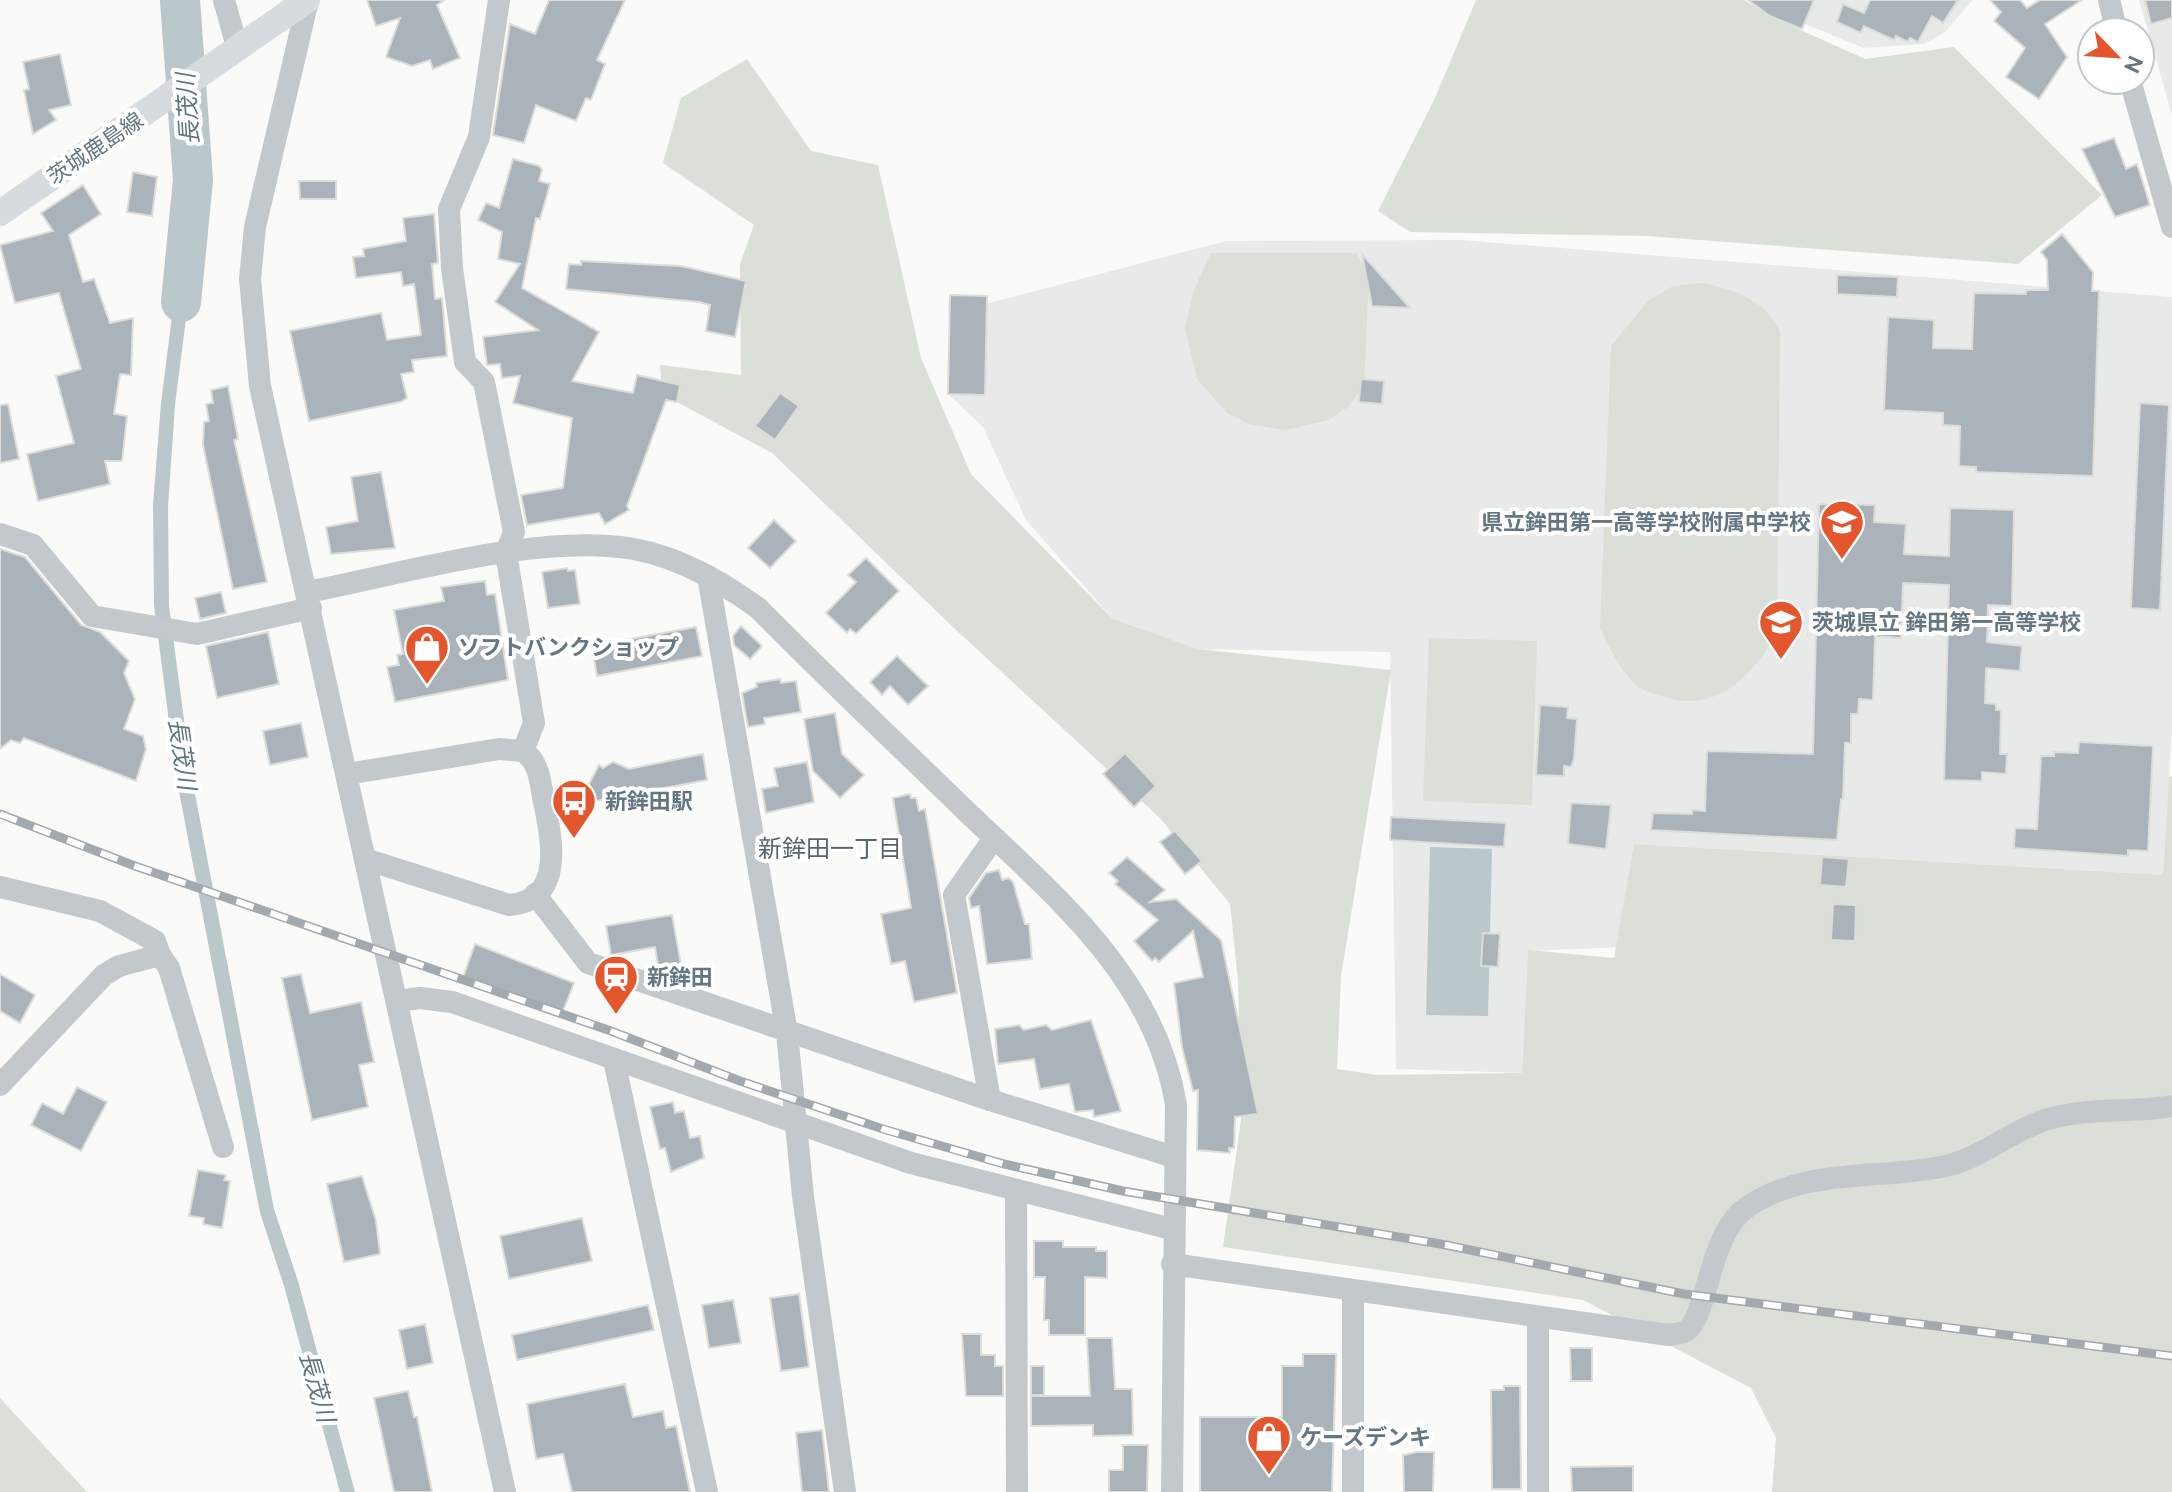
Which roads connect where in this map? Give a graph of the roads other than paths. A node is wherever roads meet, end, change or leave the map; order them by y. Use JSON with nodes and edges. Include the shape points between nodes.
{"nodes":[{"id":1,"x":224,"y":0,"type":"edge"},
{"id":2,"x":307,"y":0,"type":"edge"},
{"id":3,"x":499,"y":0,"type":"edge"},
{"id":4,"x":231,"y":55,"type":"junction"},
{"id":5,"x":2135,"y":96,"type":"edge"},
{"id":6,"x":0,"y":213,"type":"edge"},
{"id":7,"x":2172,"y":227,"type":"edge"},
{"id":8,"x":0,"y":534,"type":"edge"},
{"id":9,"x":506,"y":553,"type":"junction"},
{"id":10,"x":708,"y":576,"type":"junction"},
{"id":11,"x":309,"y":600,"type":"junction"},
{"id":12,"x":523,"y":751,"type":"junction"},
{"id":13,"x":347,"y":774,"type":"junction"},
{"id":14,"x":994,"y":838,"type":"junction"},
{"id":15,"x":365,"y":859,"type":"junction"},
{"id":16,"x":0,"y":887,"type":"edge"},
{"id":17,"x":535,"y":894,"type":"junction"},
{"id":18,"x":160,"y":955,"type":"junction"},
{"id":19,"x":397,"y":1001,"type":"junction"},
{"id":20,"x":787,"y":1033,"type":"junction"},
{"id":21,"x":614,"y":1060,"type":"junction"},
{"id":22,"x":0,"y":1085,"type":"edge"},
{"id":23,"x":990,"y":1100,"type":"junction"},
{"id":24,"x":2172,"y":1106,"type":"edge"},
{"id":25,"x":794,"y":1122,"type":"junction"},
{"id":26,"x":223,"y":1147,"type":"dead end"},
{"id":27,"x":1174,"y":1157,"type":"junction"},
{"id":28,"x":1016,"y":1190,"type":"junction"},
{"id":29,"x":1172,"y":1229,"type":"junction"},
{"id":30,"x":1172,"y":1264,"type":"junction"},
{"id":31,"x":1353,"y":1290,"type":"junction"},
{"id":32,"x":1538,"y":1318,"type":"junction"},
{"id":33,"x":505,"y":1492,"type":"edge"},
{"id":34,"x":707,"y":1492,"type":"edge"},
{"id":35,"x":845,"y":1492,"type":"edge"},
{"id":36,"x":1017,"y":1492,"type":"edge"},
{"id":37,"x":1172,"y":1492,"type":"edge"},
{"id":38,"x":1353,"y":1492,"type":"edge"},
{"id":39,"x":1538,"y":1492,"type":"edge"}],
"edges":[{"from":1,"to":4,"type":"street"},
{"from":2,"to":4,"type":"main road","name":"茨城鹿島線"},
{"from":2,"to":11,"type":"street","via":[[267,162],[250,279],[260,386]]},
{"from":3,"to":9,"type":"street","via":[[479,137],[449,209],[465,362],[484,382],[514,532]]},
{"from":4,"to":6,"type":"main road","name":"茨城鹿島線"},
{"from":5,"to":7,"type":"street"},
{"from":8,"to":11,"type":"street","via":[[33,545],[92,616],[197,634]]},
{"from":9,"to":10,"type":"street","via":[[621,547]]},
{"from":9,"to":11,"type":"street"},
{"from":9,"to":12,"type":"street","via":[[534,723]]},
{"from":10,"to":14,"type":"street","via":[[758,608]]},
{"from":10,"to":20,"type":"street"},
{"from":11,"to":13,"type":"street"},
{"from":12,"to":13,"type":"street","via":[[499,749]]},
{"from":12,"to":17,"type":"street","via":[[536,765],[554,848],[548,874]]},
{"from":13,"to":15,"type":"street"},
{"from":14,"to":23,"type":"street","via":[[954,895]]},
{"from":14,"to":27,"type":"street","via":[[1088,930],[1137,996],[1171,1076]]},
{"from":15,"to":17,"type":"street","via":[[509,905]]},
{"from":15,"to":19,"type":"street"},
{"from":16,"to":18,"type":"street","via":[[100,911],[155,941]]},
{"from":17,"to":20,"type":"street","via":[[588,963]]},
{"from":18,"to":22,"type":"street","via":[[104,975]]},
{"from":18,"to":26,"type":"street","via":[[169,968]]},
{"from":19,"to":21,"type":"street","via":[[452,1002]]},
{"from":19,"to":33,"type":"street"},
{"from":20,"to":23,"type":"street"},
{"from":20,"to":25,"type":"street"},
{"from":21,"to":25,"type":"street"},
{"from":21,"to":34,"type":"street"},
{"from":23,"to":27,"type":"street"},
{"from":24,"to":32,"type":"street","via":[[2044,1120],[1947,1166],[1851,1176],[1770,1194],[1743,1209],[1726,1233],[1709,1269],[1697,1319],[1686,1331],[1669,1335]]},
{"from":25,"to":28,"type":"street","via":[[911,1163]]},
{"from":25,"to":35,"type":"street"},
{"from":27,"to":29,"type":"street"},
{"from":28,"to":29,"type":"street"},
{"from":28,"to":36,"type":"street"},
{"from":29,"to":30,"type":"street"},
{"from":30,"to":31,"type":"street"},
{"from":30,"to":37,"type":"street"},
{"from":31,"to":32,"type":"street"},
{"from":31,"to":38,"type":"street"},
{"from":32,"to":39,"type":"street"}]}
